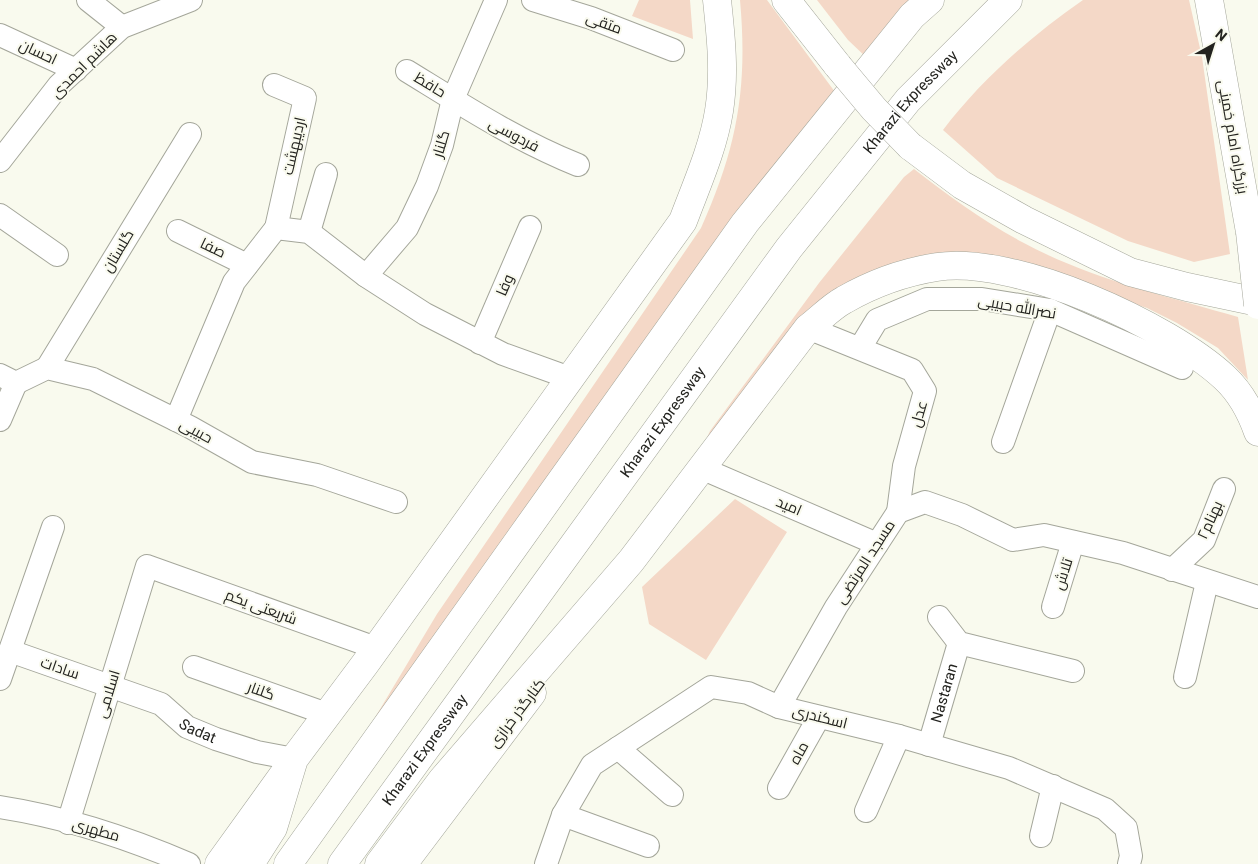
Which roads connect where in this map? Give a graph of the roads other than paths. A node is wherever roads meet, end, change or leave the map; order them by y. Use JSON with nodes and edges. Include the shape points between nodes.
{"nodes":[{"id":1,"x":88,"y":0,"type":"edge"},
{"id":2,"x":191,"y":0,"type":"edge"},
{"id":3,"x":496,"y":0,"type":"edge"},
{"id":4,"x":533,"y":0,"type":"edge"},
{"id":5,"x":717,"y":0,"type":"edge"},
{"id":6,"x":786,"y":0,"type":"edge"},
{"id":7,"x":930,"y":0,"type":"edge"},
{"id":8,"x":1008,"y":0,"type":"edge"},
{"id":9,"x":1209,"y":0,"type":"edge"},
{"id":10,"x":122,"y":27,"type":"junction"},
{"id":11,"x":0,"y":35,"type":"edge"},
{"id":12,"x":673,"y":50,"type":"dead end"},
{"id":13,"x":76,"y":70,"type":"junction"},
{"id":14,"x":407,"y":71,"type":"dead end"},
{"id":15,"x":274,"y":84,"type":"dead end"},
{"id":16,"x":454,"y":99,"type":"junction"},
{"id":17,"x":190,"y":134,"type":"dead end"},
{"id":18,"x":0,"y":161,"type":"edge"},
{"id":19,"x":578,"y":165,"type":"dead end"},
{"id":20,"x":326,"y":174,"type":"dead end"},
{"id":21,"x":0,"y":215,"type":"edge"},
{"id":22,"x":530,"y":227,"type":"dead end"},
{"id":23,"x":276,"y":228,"type":"junction"},
{"id":24,"x":178,"y":231,"type":"dead end"},
{"id":25,"x":309,"y":232,"type":"junction"},
{"id":26,"x":57,"y":255,"type":"dead end"},
{"id":27,"x":247,"y":265,"type":"junction"},
{"id":28,"x":366,"y":276,"type":"junction"},
{"id":29,"x":1258,"y":304,"type":"edge"},
{"id":30,"x":1050,"y":310,"type":"junction"},
{"id":31,"x":808,"y":328,"type":"junction"},
{"id":32,"x":480,"y":343,"type":"junction"},
{"id":33,"x":860,"y":348,"type":"junction"},
{"id":34,"x":47,"y":368,"type":"junction"},
{"id":35,"x":1182,"y":368,"type":"dead end"},
{"id":36,"x":570,"y":378,"type":"junction"},
{"id":37,"x":8,"y":379,"type":"edge"},
{"id":38,"x":0,"y":420,"type":"edge"},
{"id":39,"x":176,"y":420,"type":"junction"},
{"id":40,"x":1258,"y":432,"type":"edge"},
{"id":41,"x":1003,"y":442,"type":"dead end"},
{"id":42,"x":701,"y":468,"type":"junction"},
{"id":43,"x":1224,"y":489,"type":"dead end"},
{"id":44,"x":396,"y":502,"type":"dead end"},
{"id":45,"x":898,"y":512,"type":"junction"},
{"id":46,"x":54,"y":527,"type":"dead end"},
{"id":47,"x":1073,"y":542,"type":"junction"},
{"id":48,"x":877,"y":544,"type":"junction"},
{"id":49,"x":631,"y":561,"type":"junction"},
{"id":50,"x":147,"y":566,"type":"joint"},
{"id":51,"x":1172,"y":570,"type":"junction"},
{"id":52,"x":1207,"y":582,"type":"junction"},
{"id":53,"x":1258,"y":597,"type":"edge"},
{"id":54,"x":1053,"y":606,"type":"dead end"},
{"id":55,"x":939,"y":617,"type":"dead end"},
{"id":56,"x":959,"y":643,"type":"junction"},
{"id":57,"x":376,"y":648,"type":"junction"},
{"id":58,"x":10,"y":651,"type":"junction"},
{"id":59,"x":194,"y":666,"type":"dead end"},
{"id":60,"x":1073,"y":671,"type":"dead end"},
{"id":61,"x":1185,"y":677,"type":"dead end"},
{"id":62,"x":0,"y":679,"type":"edge"},
{"id":63,"x":110,"y":685,"type":"junction"},
{"id":64,"x":779,"y":707,"type":"junction"},
{"id":65,"x":327,"y":714,"type":"junction"},
{"id":66,"x":819,"y":717,"type":"junction"},
{"id":67,"x":899,"y":736,"type":"junction"},
{"id":68,"x":929,"y":744,"type":"junction"},
{"id":69,"x":618,"y":748,"type":"junction"},
{"id":70,"x":294,"y":758,"type":"junction"},
{"id":71,"x":1053,"y":786,"type":"junction"},
{"id":72,"x":779,"y":788,"type":"dead end"},
{"id":73,"x":672,"y":795,"type":"dead end"},
{"id":74,"x":0,"y":807,"type":"edge"},
{"id":75,"x":866,"y":811,"type":"dead end"},
{"id":76,"x":563,"y":815,"type":"junction"},
{"id":77,"x":68,"y":823,"type":"junction"},
{"id":78,"x":1041,"y":836,"type":"dead end"},
{"id":79,"x":648,"y":846,"type":"dead end"},
{"id":80,"x":189,"y":864,"type":"edge"},
{"id":81,"x":219,"y":864,"type":"edge"},
{"id":82,"x":250,"y":864,"type":"edge"},
{"id":83,"x":288,"y":864,"type":"edge"},
{"id":84,"x":342,"y":864,"type":"edge"},
{"id":85,"x":378,"y":864,"type":"edge"},
{"id":86,"x":403,"y":864,"type":"edge"},
{"id":87,"x":546,"y":864,"type":"edge"},
{"id":88,"x":1129,"y":864,"type":"edge"}],
"edges":[{"from":1,"to":10,"type":"street"},
{"from":2,"to":10,"type":"street","name":"هاشم احمدی"},
{"from":3,"to":16,"type":"street","name":"گلنار"},
{"from":4,"to":12,"type":"street","name":"متقی","via":[[591,18]]},
{"from":5,"to":36,"type":"main road","via":[[722,47],[719,112],[704,166],[683,220]]},
{"from":6,"to":29,"type":"main road","bridge":true,"via":[[874,109],[910,146],[962,185],[1024,220],[1130,272]]},
{"from":7,"to":83,"type":"main road","via":[[912,16],[745,223]]},
{"from":8,"to":84,"type":"main road","name":"Kharazi Expressway","via":[[908,100],[789,248]]},
{"from":9,"to":29,"type":"main road","name":"بزرگراه امام خمینی","bridge":true,"via":[[1250,232]]},
{"from":10,"to":13,"type":"street","name":"هاشم احمدی"},
{"from":11,"to":13,"type":"street","name":"احسان"},
{"from":13,"to":18,"type":"street","name":"هاشم احمدی","via":[[60,85]]},
{"from":14,"to":16,"type":"street","name":"حافظ"},
{"from":15,"to":23,"type":"street","name":"اردیبهشت","via":[[305,98]]},
{"from":16,"to":19,"type":"street","name":"فردوسی","via":[[497,128]]},
{"from":16,"to":28,"type":"street","name":"گلنار","via":[[427,186],[406,228]]},
{"from":17,"to":34,"type":"street","name":"گلستان"},
{"from":20,"to":25,"type":"street"},
{"from":21,"to":26,"type":"street"},
{"from":22,"to":32,"type":"street","name":"وفا"},
{"from":23,"to":25,"type":"street"},
{"from":23,"to":27,"type":"street"},
{"from":24,"to":27,"type":"street","name":"صفا"},
{"from":25,"to":28,"type":"street"},
{"from":27,"to":39,"type":"street","via":[[234,282]]},
{"from":28,"to":32,"type":"street","via":[[424,314]]},
{"from":30,"to":33,"type":"street","name":"نصرالله حبیبی","via":[[982,299],[927,299],[877,320]]},
{"from":30,"to":35,"type":"street","name":"نصرالله حبیبی"},
{"from":30,"to":41,"type":"street"},
{"from":31,"to":33,"type":"street","name":"عدل"},
{"from":31,"to":40,"type":"main road","via":[[843,301],[907,273],[938,267],[977,266],[1007,271],[1044,281],[1138,320],[1195,352],[1226,379],[1251,412]]},
{"from":31,"to":42,"type":"main road"},
{"from":32,"to":36,"type":"street"},
{"from":33,"to":45,"type":"street","name":"عدل","via":[[912,370],[925,391],[904,466]]},
{"from":34,"to":37,"type":"street"},
{"from":34,"to":39,"type":"street","name":"حبیبی","via":[[94,379]]},
{"from":36,"to":57,"type":"main road"},
{"from":37,"to":38,"type":"street"},
{"from":39,"to":44,"type":"street","name":"حبیبی","via":[[252,462],[318,475]]},
{"from":42,"to":48,"type":"street","name":"امید"},
{"from":42,"to":49,"type":"main road"},
{"from":43,"to":51,"type":"street","name":"بهنام۲","via":[[1204,540]]},
{"from":45,"to":47,"type":"street","name":"مسجد المرتضی","via":[[924,502],[962,515],[1013,540],[1044,535]]},
{"from":45,"to":48,"type":"street","name":"مسجد المرتضی"},
{"from":46,"to":58,"type":"street"},
{"from":47,"to":51,"type":"street","name":"مسجد المرتضی","via":[[1123,553]]},
{"from":47,"to":54,"type":"street","name":"تلاش"},
{"from":48,"to":64,"type":"street","name":"مسجد المرتضی","via":[[836,607]]},
{"from":49,"to":85,"type":"main road","via":[[442,780]]},
{"from":49,"to":86,"type":"main road","name":"کنارگذر خرازی"},
{"from":50,"to":57,"type":"street","name":"شریعتی یکم"},
{"from":50,"to":63,"type":"street","name":"اسلامی"},
{"from":51,"to":52,"type":"street","name":"مسجد المرتضی"},
{"from":52,"to":53,"type":"street","name":"مسجد المرتضی"},
{"from":52,"to":61,"type":"street"},
{"from":55,"to":56,"type":"street"},
{"from":56,"to":60,"type":"street"},
{"from":56,"to":68,"type":"street","name":"Nastaran"},
{"from":57,"to":65,"type":"main road"},
{"from":58,"to":62,"type":"street"},
{"from":58,"to":63,"type":"street","name":"سادات"},
{"from":59,"to":65,"type":"street","name":"گلنار"},
{"from":63,"to":70,"type":"street","name":"Sadat","via":[[162,704],[187,727],[216,740]]},
{"from":63,"to":77,"type":"street","name":"اسلامی"},
{"from":64,"to":66,"type":"street","name":"اسکندری"},
{"from":64,"to":69,"type":"street","name":"اسکندری","via":[[748,693],[711,687]]},
{"from":65,"to":70,"type":"main road"},
{"from":66,"to":67,"type":"street","name":"اسکندری"},
{"from":66,"to":72,"type":"street","name":"ماه"},
{"from":67,"to":68,"type":"street","name":"اسکندری"},
{"from":67,"to":75,"type":"street"},
{"from":68,"to":71,"type":"street","name":"اسکندری","via":[[1009,768]]},
{"from":69,"to":73,"type":"street"},
{"from":69,"to":76,"type":"street","name":"اسکندری","via":[[592,766]]},
{"from":70,"to":81,"type":"main road"},
{"from":70,"to":82,"type":"main road","via":[[273,828]]},
{"from":71,"to":78,"type":"street"},
{"from":71,"to":88,"type":"street","name":"اسکندری","via":[[1105,809],[1126,828],[1131,856]]},
{"from":74,"to":77,"type":"street","name":"مطهری"},
{"from":76,"to":79,"type":"street"},
{"from":76,"to":87,"type":"street","name":"اسکندری"},
{"from":77,"to":80,"type":"street","name":"مطهری","via":[[140,843]]}]}
